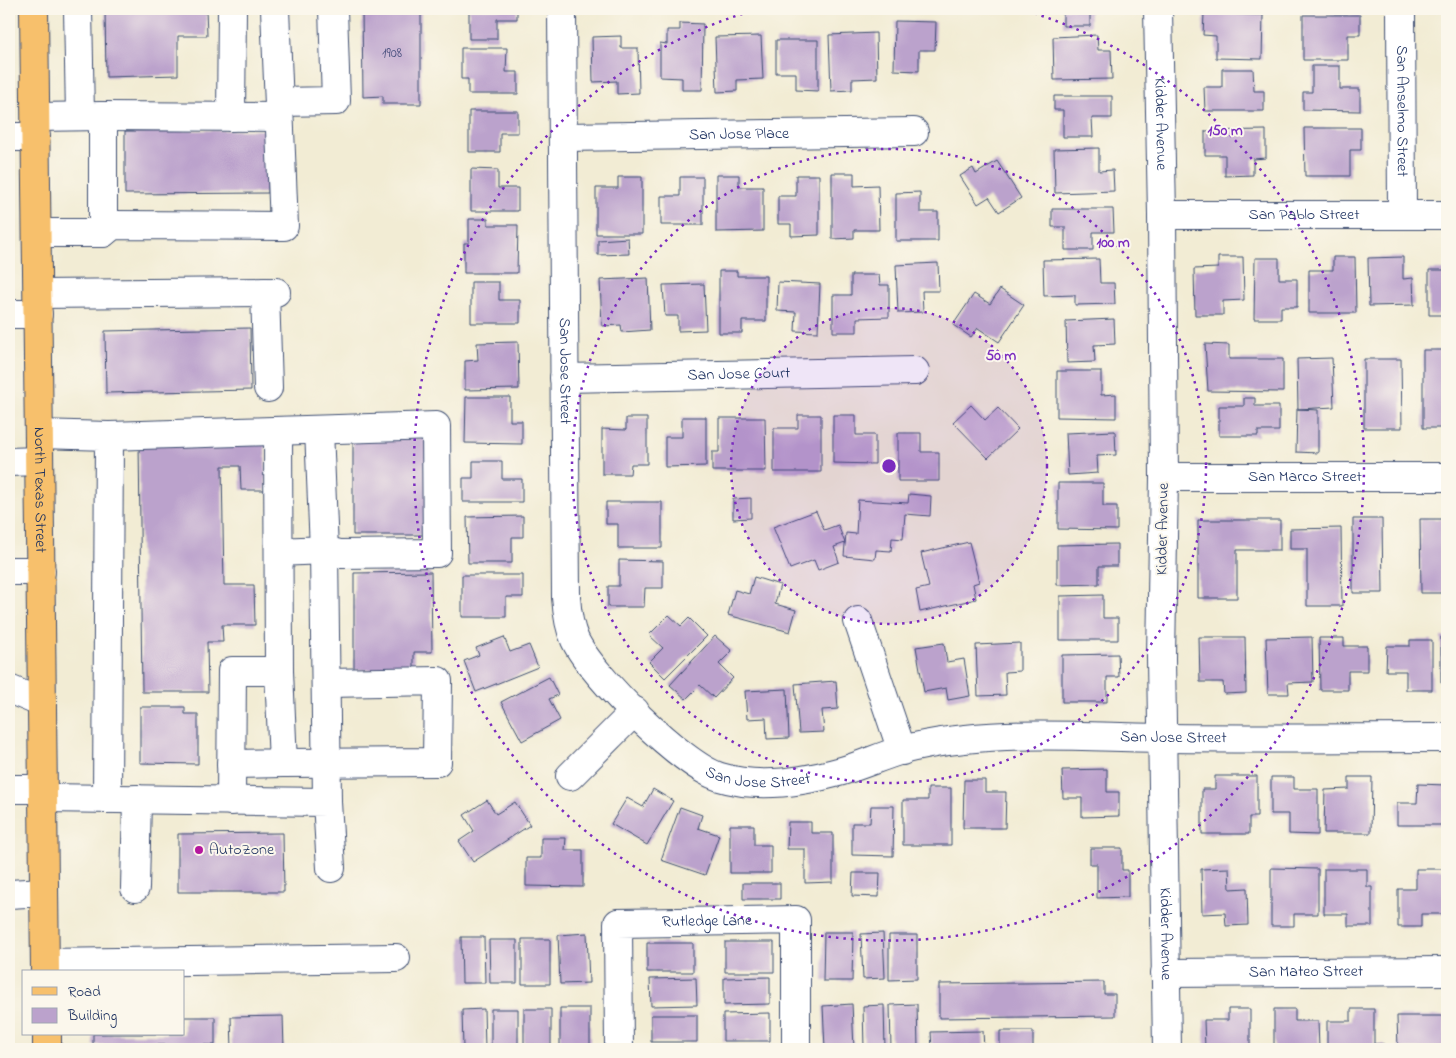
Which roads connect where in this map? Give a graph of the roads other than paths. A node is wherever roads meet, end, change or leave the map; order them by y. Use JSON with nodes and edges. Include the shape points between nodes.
{"nodes":[{"id":1,"x":34,"y":9,"type":"edge"},
{"id":2,"x":78,"y":9,"type":"edge"},
{"id":3,"x":232,"y":9,"type":"edge"},
{"id":4,"x":275,"y":9,"type":"edge"},
{"id":5,"x":333,"y":9,"type":"edge"},
{"id":6,"x":562,"y":9,"type":"edge"},
{"id":7,"x":1158,"y":9,"type":"edge"},
{"id":8,"x":1400,"y":9,"type":"edge"},
{"id":9,"x":279,"y":110,"type":"junction"},
{"id":10,"x":91,"y":116,"type":"junction"},
{"id":11,"x":231,"y":117,"type":"junction"},
{"id":12,"x":36,"y":127,"type":"junction"},
{"id":13,"x":914,"y":132,"type":"dead end"},
{"id":14,"x":9,"y":137,"type":"edge"},
{"id":15,"x":563,"y":137,"type":"junction"},
{"id":16,"x":1162,"y":215,"type":"junction"},
{"id":17,"x":1402,"y":215,"type":"junction"},
{"id":18,"x":1447,"y":215,"type":"edge"},
{"id":19,"x":37,"y":233,"type":"junction"},
{"id":20,"x":102,"y":233,"type":"junction"},
{"id":21,"x":38,"y":304,"type":"junction"},
{"id":22,"x":9,"y":314,"type":"edge"},
{"id":23,"x":915,"y":371,"type":"dead end"},
{"id":24,"x":564,"y":378,"type":"junction"},
{"id":25,"x":268,"y":388,"type":"dead end"},
{"id":26,"x":319,"y":430,"type":"junction"},
{"id":27,"x":278,"y":431,"type":"junction"},
{"id":28,"x":39,"y":434,"type":"junction"},
{"id":29,"x":109,"y":436,"type":"junction"},
{"id":30,"x":40,"y":461,"type":"junction"},
{"id":31,"x":9,"y":462,"type":"edge"},
{"id":32,"x":1164,"y":477,"type":"junction"},
{"id":33,"x":1447,"y":477,"type":"edge"},
{"id":34,"x":324,"y":550,"type":"junction"},
{"id":35,"x":279,"y":552,"type":"junction"},
{"id":36,"x":41,"y":570,"type":"junction"},
{"id":37,"x":9,"y":571,"type":"edge"},
{"id":38,"x":858,"y":621,"type":"dead end"},
{"id":39,"x":279,"y":671,"type":"junction"},
{"id":40,"x":326,"y":683,"type":"junction"},
{"id":41,"x":9,"y":689,"type":"edge"},
{"id":42,"x":42,"y":703,"type":"junction"},
{"id":43,"x":635,"y":711,"type":"junction"},
{"id":44,"x":1163,"y":738,"type":"junction"},
{"id":45,"x":1447,"y":738,"type":"edge"},
{"id":46,"x":902,"y":750,"type":"junction"},
{"id":47,"x":283,"y":763,"type":"junction"},
{"id":48,"x":327,"y":763,"type":"junction"},
{"id":49,"x":231,"y":764,"type":"junction"},
{"id":50,"x":570,"y":776,"type":"dead end"},
{"id":51,"x":9,"y":789,"type":"edge"},
{"id":52,"x":43,"y":794,"type":"junction"},
{"id":53,"x":107,"y":799,"type":"junction"},
{"id":54,"x":137,"y":799,"type":"junction"},
{"id":55,"x":231,"y":800,"type":"junction"},
{"id":56,"x":327,"y":802,"type":"junction"},
{"id":57,"x":331,"y":868,"type":"dead end"},
{"id":58,"x":135,"y":888,"type":"dead end"},
{"id":59,"x":44,"y":892,"type":"junction"},
{"id":60,"x":9,"y":894,"type":"edge"},
{"id":61,"x":396,"y":958,"type":"dead end"},
{"id":62,"x":45,"y":968,"type":"edge"},
{"id":63,"x":1447,"y":971,"type":"edge"},
{"id":64,"x":1165,"y":973,"type":"junction"},
{"id":65,"x":47,"y":1036,"type":"edge"},
{"id":66,"x":48,"y":1049,"type":"edge"},
{"id":67,"x":620,"y":1049,"type":"edge"},
{"id":68,"x":796,"y":1049,"type":"edge"},
{"id":69,"x":1166,"y":1049,"type":"edge"}],
"edges":[{"from":1,"to":12,"type":"main road","name":"North Texas Street"},
{"from":2,"to":10,"type":"street"},
{"from":3,"to":11,"type":"street"},
{"from":4,"to":9,"type":"street"},
{"from":5,"to":9,"type":"street","via":[[336,101]]},
{"from":6,"to":15,"type":"street","name":"San Jose Street"},
{"from":7,"to":16,"type":"street","name":"Kidder Avenue"},
{"from":8,"to":17,"type":"street","name":"San Anselmo Street"},
{"from":9,"to":11,"type":"street"},
{"from":9,"to":20,"type":"street","via":[[284,226],[113,225]]},
{"from":10,"to":11,"type":"street"},
{"from":10,"to":12,"type":"street"},
{"from":10,"to":20,"type":"street"},
{"from":12,"to":14,"type":"street"},
{"from":12,"to":19,"type":"main road","name":"North Texas Street"},
{"from":13,"to":15,"type":"street","name":"San Jose Place"},
{"from":15,"to":24,"type":"street","name":"San Jose Street"},
{"from":16,"to":17,"type":"street","name":"San Pablo Street"},
{"from":16,"to":32,"type":"street","name":"Kidder Avenue"},
{"from":17,"to":18,"type":"street","name":"San Pablo Street"},
{"from":19,"to":20,"type":"street"},
{"from":19,"to":21,"type":"main road","name":"North Texas Street"},
{"from":21,"to":22,"type":"street"},
{"from":21,"to":25,"type":"street","via":[[270,292]]},
{"from":21,"to":28,"type":"main road","name":"North Texas Street"},
{"from":23,"to":24,"type":"street","name":"San Jose Court"},
{"from":24,"to":43,"type":"street","name":"San Jose Street","via":[[568,620],[575,640],[589,662]]},
{"from":26,"to":27,"type":"street"},
{"from":26,"to":34,"type":"street"},
{"from":26,"to":34,"type":"street","via":[[436,426],[437,553],[340,554]]},
{"from":27,"to":29,"type":"street"},
{"from":27,"to":35,"type":"street"},
{"from":28,"to":29,"type":"street"},
{"from":28,"to":30,"type":"main road","name":"North Texas Street"},
{"from":29,"to":53,"type":"street"},
{"from":30,"to":31,"type":"street"},
{"from":30,"to":36,"type":"main road","name":"North Texas Street"},
{"from":32,"to":33,"type":"street","name":"San Marco Street"},
{"from":32,"to":44,"type":"street","name":"Kidder Avenue"},
{"from":34,"to":35,"type":"street"},
{"from":34,"to":40,"type":"street"},
{"from":35,"to":39,"type":"street"},
{"from":36,"to":37,"type":"street"},
{"from":36,"to":42,"type":"main road","name":"North Texas Street"},
{"from":38,"to":46,"type":"street"},
{"from":39,"to":47,"type":"street"},
{"from":39,"to":49,"type":"street","via":[[232,670]]},
{"from":40,"to":48,"type":"street"},
{"from":40,"to":48,"type":"street","via":[[438,681],[436,762]]},
{"from":41,"to":42,"type":"street"},
{"from":42,"to":52,"type":"main road","name":"North Texas Street"},
{"from":43,"to":46,"type":"street","name":"San Jose Street","via":[[688,760],[719,777],[754,784],[789,782],[840,772]]},
{"from":43,"to":50,"type":"street"},
{"from":44,"to":45,"type":"street","name":"San Jose Street"},
{"from":44,"to":46,"type":"street","name":"San Jose Street","via":[[1027,735],[965,738]]},
{"from":44,"to":64,"type":"street","name":"Kidder Avenue"},
{"from":47,"to":48,"type":"street"},
{"from":47,"to":49,"type":"street"},
{"from":48,"to":56,"type":"street"},
{"from":49,"to":55,"type":"street"},
{"from":51,"to":52,"type":"street"},
{"from":52,"to":53,"type":"street"},
{"from":52,"to":59,"type":"main road","name":"North Texas Street"},
{"from":53,"to":54,"type":"street"},
{"from":54,"to":55,"type":"street"},
{"from":54,"to":58,"type":"street"},
{"from":55,"to":56,"type":"street"},
{"from":56,"to":57,"type":"street"},
{"from":59,"to":60,"type":"street"},
{"from":59,"to":62,"type":"main road","name":"North Texas Street"},
{"from":61,"to":62,"type":"street"},
{"from":63,"to":64,"type":"street","name":"San Mateo Street"},
{"from":64,"to":69,"type":"street","name":"Kidder Avenue"},
{"from":65,"to":66,"type":"main road"},
{"from":67,"to":68,"type":"street","name":"Rutledge Lane","via":[[618,923],[796,920]]}]}
